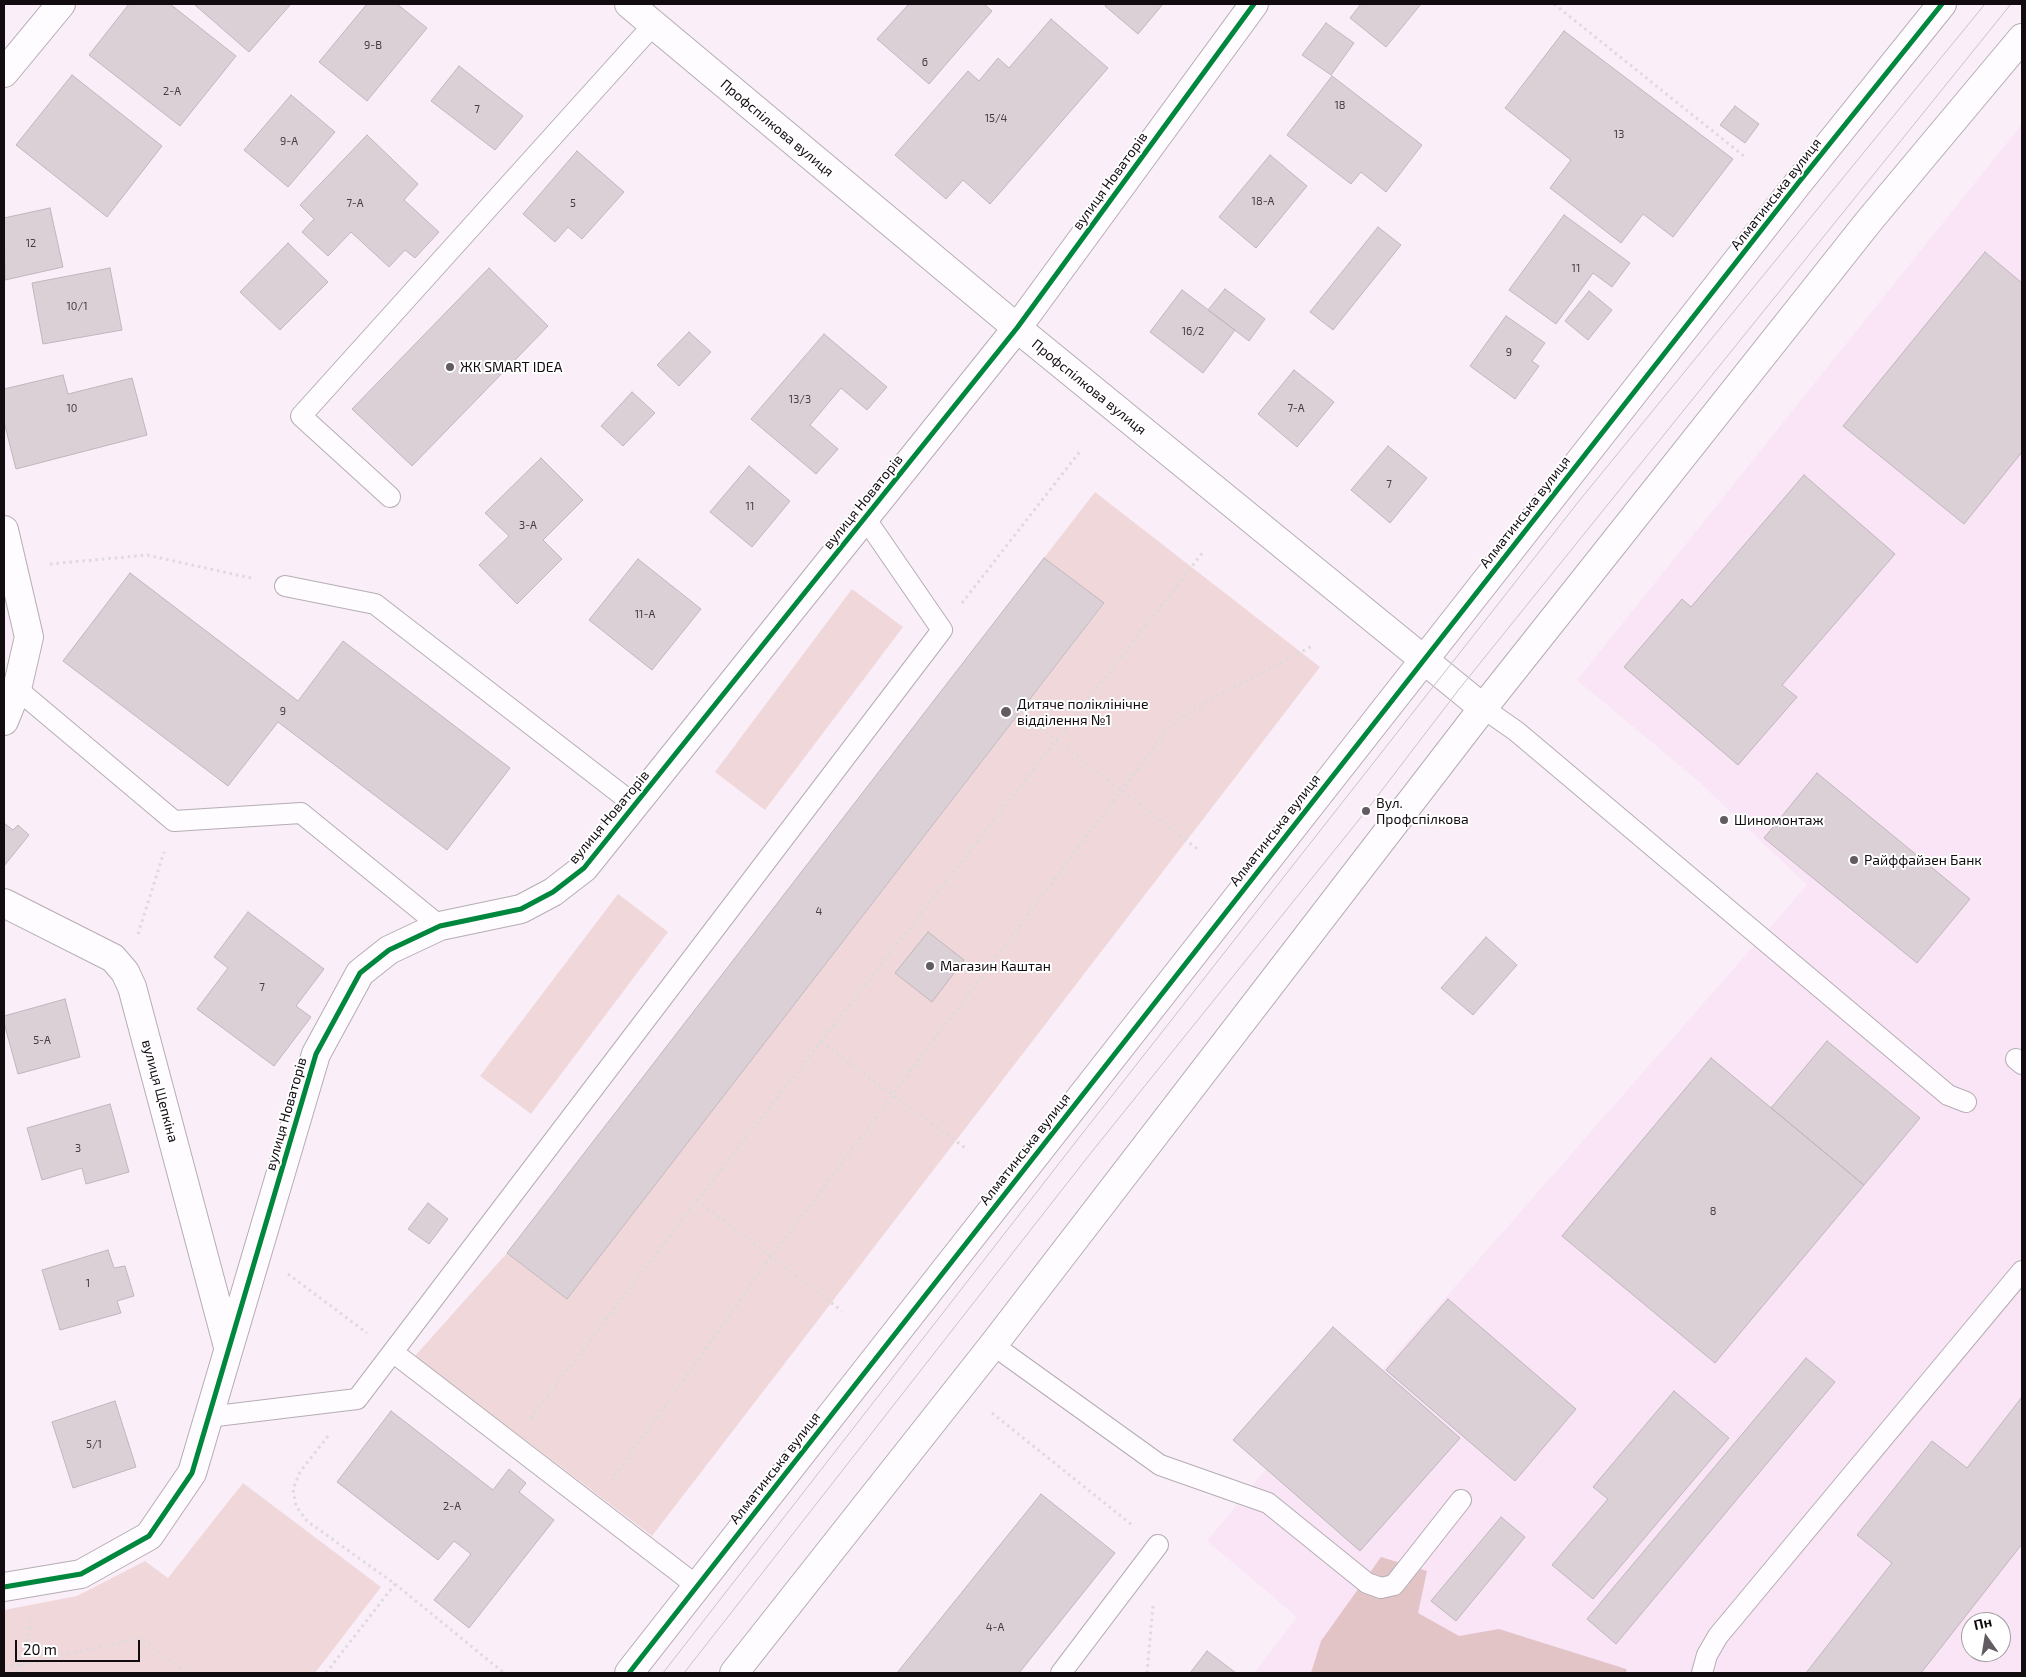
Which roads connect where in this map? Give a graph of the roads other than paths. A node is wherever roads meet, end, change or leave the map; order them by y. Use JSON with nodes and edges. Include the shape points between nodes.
{"nodes":[{"id":1,"x":61,"y":4,"type":"edge"},
{"id":2,"x":629,"y":4,"type":"edge"},
{"id":3,"x":1254,"y":4,"type":"edge"},
{"id":4,"x":1942,"y":4,"type":"edge"},
{"id":5,"x":654,"y":24,"type":"junction"},
{"id":6,"x":2022,"y":38,"type":"edge"},
{"id":7,"x":4,"y":73,"type":"edge"},
{"id":8,"x":1017,"y":328,"type":"junction"},
{"id":9,"x":390,"y":497,"type":"dead end"},
{"id":10,"x":865,"y":518,"type":"junction"},
{"id":11,"x":4,"y":530,"type":"edge"},
{"id":12,"x":285,"y":586,"type":"road end"},
{"id":13,"x":1424,"y":659,"type":"junction"},
{"id":14,"x":17,"y":689,"type":"junction"},
{"id":15,"x":1484,"y":708,"type":"junction"},
{"id":16,"x":4,"y":721,"type":"edge"},
{"id":17,"x":635,"y":805,"type":"junction"},
{"id":18,"x":4,"y":904,"type":"edge"},
{"id":19,"x":440,"y":926,"type":"junction"},
{"id":20,"x":1966,"y":1102,"type":"dead end"},
{"id":21,"x":2022,"y":1270,"type":"edge"},
{"id":22,"x":992,"y":1345,"type":"junction"},
{"id":23,"x":228,"y":1347,"type":"junction"},
{"id":24,"x":394,"y":1353,"type":"junction"},
{"id":25,"x":208,"y":1417,"type":"junction"},
{"id":26,"x":1461,"y":1500,"type":"dead end"},
{"id":27,"x":1158,"y":1546,"type":"road end"},
{"id":28,"x":697,"y":1586,"type":"junction"},
{"id":29,"x":4,"y":1588,"type":"edge"},
{"id":30,"x":629,"y":1673,"type":"edge"},
{"id":31,"x":734,"y":1673,"type":"edge"},
{"id":32,"x":1062,"y":1673,"type":"edge"},
{"id":33,"x":1702,"y":1673,"type":"edge"}],
"edges":[{"from":1,"to":7,"type":"street"},
{"from":2,"to":5,"type":"street","name":"Профспілкова вулиця"},
{"from":3,"to":8,"type":"street","name":"вулиця Новаторів"},
{"from":4,"to":13,"type":"street","name":"Алматинська вулиця"},
{"from":5,"to":8,"type":"street","name":"Профспілкова вулиця"},
{"from":5,"to":9,"type":"lane","via":[[301,416]]},
{"from":6,"to":15,"type":"street","via":[[1869,221]]},
{"from":8,"to":10,"type":"street","name":"вулиця Новаторів"},
{"from":8,"to":13,"type":"street","name":"Профспілкова вулиця"},
{"from":10,"to":17,"type":"street","name":"вулиця Новаторів"},
{"from":10,"to":24,"type":"lane","via":[[942,630]]},
{"from":11,"to":14,"type":"street","via":[[28,637]]},
{"from":12,"to":17,"type":"lane","via":[[375,604]]},
{"from":13,"to":15,"type":"street","name":"Профспілкова вулиця"},
{"from":13,"to":28,"type":"street","name":"Алматинська вулиця"},
{"from":14,"to":16,"type":"street"},
{"from":14,"to":19,"type":"lane","via":[[174,821],[301,813]]},
{"from":15,"to":20,"type":"lane","via":[[1948,1095]]},
{"from":15,"to":22,"type":"street"},
{"from":17,"to":19,"type":"street","name":"вулиця Новаторів","via":[[584,868],[553,892],[521,908]]},
{"from":18,"to":23,"type":"street","name":"вулиця Щепкіна","via":[[113,958],[125,972],[132,987]]},
{"from":19,"to":23,"type":"street","name":"вулиця Новаторів","via":[[389,950],[360,973],[316,1054]]},
{"from":21,"to":33,"type":"lane","via":[[1718,1636],[1707,1655]]},
{"from":22,"to":26,"type":"lane","via":[[1160,1465],[1268,1503],[1367,1582],[1381,1588],[1394,1585]]},
{"from":22,"to":31,"type":"street"},
{"from":23,"to":25,"type":"street","name":"вулиця Новаторів"},
{"from":24,"to":25,"type":"lane","via":[[357,1399]]},
{"from":24,"to":28,"type":"lane"},
{"from":25,"to":29,"type":"street","name":"вулиця Новаторів","via":[[192,1473],[148,1536],[81,1574]]},
{"from":27,"to":32,"type":"lane"},
{"from":28,"to":30,"type":"street","name":"Алматинська вулиця"}]}
